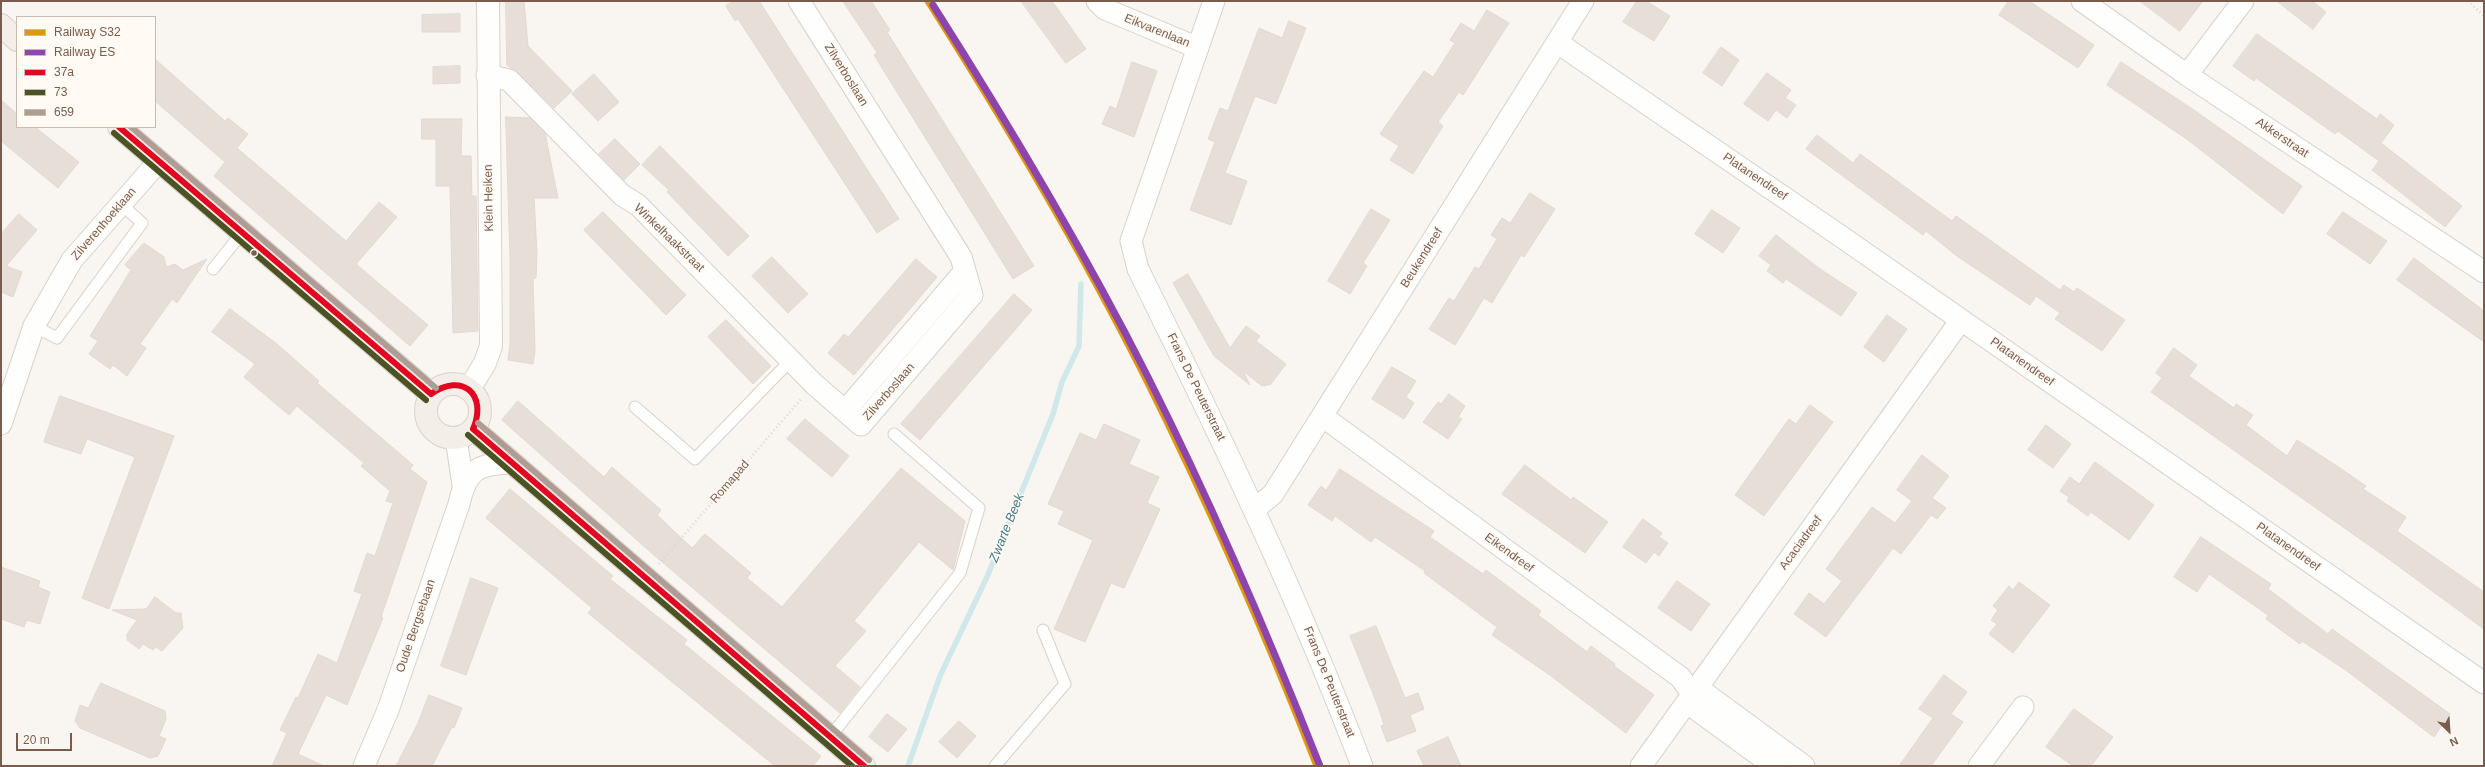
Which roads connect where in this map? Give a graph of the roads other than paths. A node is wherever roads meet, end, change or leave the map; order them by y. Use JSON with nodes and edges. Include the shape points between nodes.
{"nodes":[{"id":1,"x":488,"y":1,"type":"edge"},
{"id":2,"x":799,"y":1,"type":"edge"},
{"id":3,"x":1097,"y":1,"type":"edge"},
{"id":4,"x":1214,"y":1,"type":"edge"},
{"id":5,"x":1583,"y":1,"type":"edge"},
{"id":6,"x":2082,"y":1,"type":"edge"},
{"id":7,"x":2243,"y":1,"type":"edge"},
{"id":8,"x":1,"y":25,"type":"edge"},
{"id":9,"x":16,"y":39,"type":"edge"},
{"id":10,"x":1558,"y":43,"type":"junction"},
{"id":11,"x":1198,"y":48,"type":"junction"},
{"id":12,"x":488,"y":75,"type":"junction"},
{"id":13,"x":2187,"y":75,"type":"junction"},
{"id":14,"x":120,"y":128,"type":"edge"},
{"id":15,"x":159,"y":161,"type":"junction"},
{"id":16,"x":121,"y":204,"type":"junction"},
{"id":17,"x":242,"y":233,"type":"junction"},
{"id":18,"x":213,"y":269,"type":"dead end"},
{"id":19,"x":2484,"y":272,"type":"edge"},
{"id":20,"x":1961,"y":320,"type":"junction"},
{"id":21,"x":34,"y":326,"type":"junction"},
{"id":22,"x":791,"y":360,"type":"junction"},
{"id":23,"x":469,"y":389,"type":"junction"},
{"id":24,"x":431,"y":394,"type":"junction"},
{"id":25,"x":635,"y":407,"type":"dead end"},
{"id":26,"x":845,"y":411,"type":"joint"},
{"id":27,"x":1322,"y":416,"type":"junction"},
{"id":28,"x":1,"y":424,"type":"edge"},
{"id":29,"x":464,"y":433,"type":"junction"},
{"id":30,"x":894,"y":434,"type":"dead end"},
{"id":31,"x":512,"y":463,"type":"junction"},
{"id":32,"x":463,"y":485,"type":"junction"},
{"id":33,"x":1255,"y":509,"type":"junction"},
{"id":34,"x":1043,"y":630,"type":"dead end"},
{"id":35,"x":2484,"y":683,"type":"edge"},
{"id":36,"x":1692,"y":693,"type":"junction"},
{"id":37,"x":2023,"y":707,"type":"dead end"},
{"id":38,"x":830,"y":737,"type":"junction"},
{"id":39,"x":364,"y":766,"type":"edge"},
{"id":40,"x":864,"y":766,"type":"edge"},
{"id":41,"x":994,"y":766,"type":"edge"},
{"id":42,"x":1362,"y":766,"type":"edge"},
{"id":43,"x":1641,"y":766,"type":"edge"},
{"id":44,"x":1774,"y":766,"type":"edge"},
{"id":45,"x":1804,"y":766,"type":"edge"},
{"id":46,"x":1980,"y":766,"type":"edge"}],
"edges":[{"from":1,"to":12,"type":"street","name":"Klein Heiken"},
{"from":2,"to":26,"type":"street","name":"Zilverboslaan","via":[[961,257],[964,272]]},
{"from":3,"to":11,"type":"street","name":"Eikvarenlaan","via":[[1105,9]]},
{"from":4,"to":11,"type":"street","name":"Frans De Peuterstraat"},
{"from":5,"to":10,"type":"street","name":"Beukendreef"},
{"from":6,"to":13,"type":"street","name":"Akkerstraat"},
{"from":7,"to":13,"type":"street"},
{"from":8,"to":9,"type":"main road"},
{"from":10,"to":20,"type":"street","name":"Platanendreef"},
{"from":10,"to":27,"type":"street","name":"Beukendreef"},
{"from":11,"to":33,"type":"street","name":"Frans De Peuterstraat","via":[[1131,241],[1138,269]]},
{"from":12,"to":22,"type":"street","name":"Winkelhaakstraat","via":[[509,80],[622,195],[638,205]]},
{"from":12,"to":23,"type":"street","name":"Klein Heiken","via":[[491,346],[485,363]]},
{"from":13,"to":19,"type":"street","name":"Akkerstraat"},
{"from":14,"to":15,"type":"main road"},
{"from":15,"to":16,"type":"street","name":"Zilverenhoeklaan"},
{"from":15,"to":17,"type":"main road"},
{"from":16,"to":21,"type":"street","name":"Zilverenhoeklaan","via":[[72,260]]},
{"from":16,"to":21,"type":"lane","via":[[142,223],[57,338]]},
{"from":17,"to":18,"type":"lane"},
{"from":17,"to":24,"type":"main road"},
{"from":20,"to":35,"type":"street","name":"Platanendreef"},
{"from":20,"to":36,"type":"street","name":"Acaciadreef"},
{"from":21,"to":28,"type":"street","name":"Zilverenhoeklaan"},
{"from":22,"to":25,"type":"lane","via":[[695,459]]},
{"from":22,"to":26,"type":"street","name":"Winkelhaakstraat"},
{"from":23,"to":24,"type":"main road","via":[[453,383],[441,386]]},
{"from":23,"to":29,"type":"main road","via":[[479,404],[478,422]]},
{"from":24,"to":29,"type":"main road","via":[[425,409],[429,424],[441,435]]},
{"from":27,"to":33,"type":"street","name":"Beukendreef","via":[[1273,494]]},
{"from":27,"to":36,"type":"street","name":"Eikendreef","via":[[1680,678]]},
{"from":29,"to":31,"type":"main road"},
{"from":29,"to":32,"type":"street","name":"Oude Bergsebaan"},
{"from":30,"to":38,"type":"lane","via":[[979,508],[960,573]]},
{"from":31,"to":32,"type":"street","name":"Oude Bergsebaan","via":[[484,466],[470,474]]},
{"from":31,"to":38,"type":"main road"},
{"from":32,"to":39,"type":"street","name":"Oude Bergsebaan","via":[[459,504],[388,710]]},
{"from":33,"to":42,"type":"street","name":"Frans De Peuterstraat","via":[[1309,631]]},
{"from":34,"to":41,"type":"lane","via":[[1065,684]]},
{"from":36,"to":43,"type":"street","name":"Acaciadreef"},
{"from":36,"to":44,"type":"street","name":"Eikendreef","via":[[1697,710]]},
{"from":36,"to":45,"type":"street","via":[[1706,694]]},
{"from":37,"to":46,"type":"street"},
{"from":38,"to":40,"type":"main road"}]}
